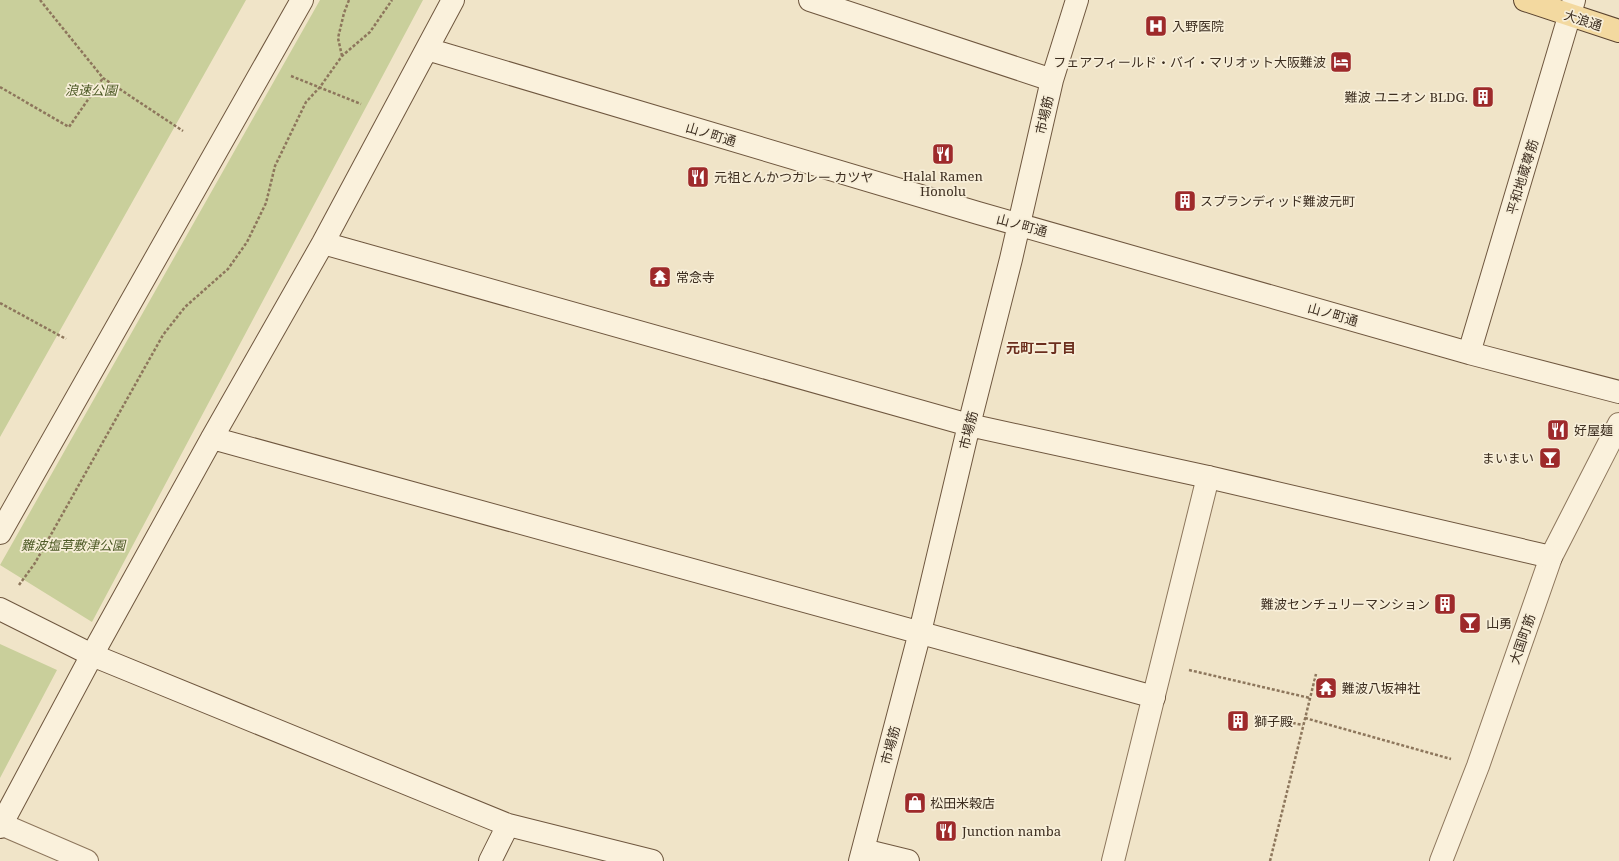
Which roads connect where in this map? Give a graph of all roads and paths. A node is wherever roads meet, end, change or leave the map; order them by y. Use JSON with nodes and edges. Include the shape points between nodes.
{"nodes":[{"id":1,"x":40,"y":0,"type":"edge"},
{"id":2,"x":302,"y":0,"type":"edge"},
{"id":3,"x":349,"y":0,"type":"edge"},
{"id":4,"x":392,"y":0,"type":"edge"},
{"id":5,"x":453,"y":0,"type":"edge"},
{"id":6,"x":810,"y":0,"type":"edge"},
{"id":7,"x":1077,"y":0,"type":"edge"},
{"id":8,"x":1525,"y":0,"type":"edge"},
{"id":9,"x":1572,"y":8,"type":"edge"},
{"id":10,"x":1619,"y":32,"type":"edge"},
{"id":11,"x":427,"y":49,"type":"junction"},
{"id":12,"x":342,"y":56,"type":"junction"},
{"id":13,"x":284,"y":73,"type":"dead end"},
{"id":14,"x":103,"y":78,"type":"junction"},
{"id":15,"x":1052,"y":80,"type":"junction"},
{"id":16,"x":0,"y":87,"type":"edge"},
{"id":17,"x":320,"y":87,"type":"junction"},
{"id":18,"x":361,"y":104,"type":"dead end"},
{"id":19,"x":183,"y":132,"type":"dead end"},
{"id":20,"x":1019,"y":224,"type":"junction"},
{"id":21,"x":322,"y":243,"type":"junction"},
{"id":22,"x":0,"y":303,"type":"edge"},
{"id":23,"x":66,"y":340,"type":"dead end"},
{"id":24,"x":1469,"y":353,"type":"junction"},
{"id":25,"x":1619,"y":392,"type":"edge"},
{"id":26,"x":1619,"y":424,"type":"edge"},
{"id":27,"x":969,"y":425,"type":"junction"},
{"id":28,"x":212,"y":438,"type":"junction"},
{"id":29,"x":1208,"y":477,"type":"junction"},
{"id":30,"x":0,"y":533,"type":"edge"},
{"id":31,"x":1551,"y":557,"type":"junction"},
{"id":32,"x":19,"y":585,"type":"dead end"},
{"id":33,"x":0,"y":609,"type":"edge"},
{"id":34,"x":920,"y":632,"type":"junction"},
{"id":35,"x":92,"y":655,"type":"junction"},
{"id":36,"x":1162,"y":664,"type":"junction"},
{"id":37,"x":1316,"y":674,"type":"dead end"},
{"id":38,"x":1154,"y":697,"type":"junction"},
{"id":39,"x":1310,"y":698,"type":"junction"},
{"id":40,"x":1305,"y":718,"type":"junction"},
{"id":41,"x":1278,"y":720,"type":"dead end"},
{"id":42,"x":1303,"y":725,"type":"junction"},
{"id":43,"x":1478,"y":766,"type":"junction"},
{"id":44,"x":1,"y":825,"type":"edge"},
{"id":45,"x":508,"y":825,"type":"junction"},
{"id":46,"x":861,"y":855,"type":"edge"},
{"id":47,"x":87,"y":861,"type":"edge"},
{"id":48,"x":490,"y":861,"type":"edge"},
{"id":49,"x":652,"y":861,"type":"edge"},
{"id":50,"x":908,"y":861,"type":"edge"},
{"id":51,"x":1113,"y":861,"type":"edge"},
{"id":52,"x":1270,"y":861,"type":"edge"},
{"id":53,"x":1441,"y":861,"type":"edge"}],
"edges":[{"from":1,"to":14,"type":"path"},
{"from":2,"to":30,"type":"street"},
{"from":3,"to":12,"type":"path","via":[[338,38]]},
{"from":4,"to":12,"type":"path","via":[[370,32]]},
{"from":5,"to":11,"type":"street"},
{"from":6,"to":15,"type":"street"},
{"from":7,"to":15,"type":"street","name":"市場筋"},
{"from":8,"to":9,"type":"main road","name":"大浪通"},
{"from":9,"to":10,"type":"main road","name":"大浪通"},
{"from":9,"to":24,"type":"street","name":"平和地蔵尊筋"},
{"from":11,"to":20,"type":"street","name":"山ノ町通"},
{"from":11,"to":21,"type":"street"},
{"from":12,"to":17,"type":"path"},
{"from":13,"to":17,"type":"path"},
{"from":14,"to":16,"type":"path","via":[[69,127]]},
{"from":14,"to":19,"type":"path"},
{"from":15,"to":20,"type":"street","name":"市場筋"},
{"from":17,"to":18,"type":"path"},
{"from":17,"to":32,"type":"path","via":[[306,102],[275,166],[266,203],[247,242],[228,269],[185,307],[163,336],[35,563]]},
{"from":20,"to":24,"type":"street","name":"山ノ町通"},
{"from":20,"to":27,"type":"street","name":"市場筋"},
{"from":21,"to":27,"type":"street"},
{"from":21,"to":28,"type":"street"},
{"from":22,"to":23,"type":"path"},
{"from":24,"to":25,"type":"street","name":"山ノ町通"},
{"from":26,"to":31,"type":"street","name":"大国町筋"},
{"from":27,"to":29,"type":"street"},
{"from":27,"to":34,"type":"street","name":"市場筋"},
{"from":28,"to":34,"type":"street"},
{"from":28,"to":35,"type":"street"},
{"from":29,"to":31,"type":"street"},
{"from":29,"to":36,"type":"street"},
{"from":31,"to":43,"type":"street","name":"大国町筋"},
{"from":33,"to":35,"type":"street"},
{"from":34,"to":38,"type":"street"},
{"from":34,"to":46,"type":"street","name":"市場筋"},
{"from":35,"to":44,"type":"street"},
{"from":35,"to":45,"type":"street"},
{"from":36,"to":38,"type":"street"},
{"from":36,"to":39,"type":"path"},
{"from":37,"to":39,"type":"path"},
{"from":38,"to":51,"type":"street"},
{"from":39,"to":40,"type":"path"},
{"from":40,"to":42,"type":"path"},
{"from":40,"to":43,"type":"path"},
{"from":41,"to":42,"type":"path"},
{"from":42,"to":52,"type":"path"},
{"from":43,"to":53,"type":"street","name":"大国町筋"},
{"from":44,"to":47,"type":"street"},
{"from":45,"to":48,"type":"street"},
{"from":45,"to":49,"type":"street"},
{"from":46,"to":50,"type":"street"}]}
